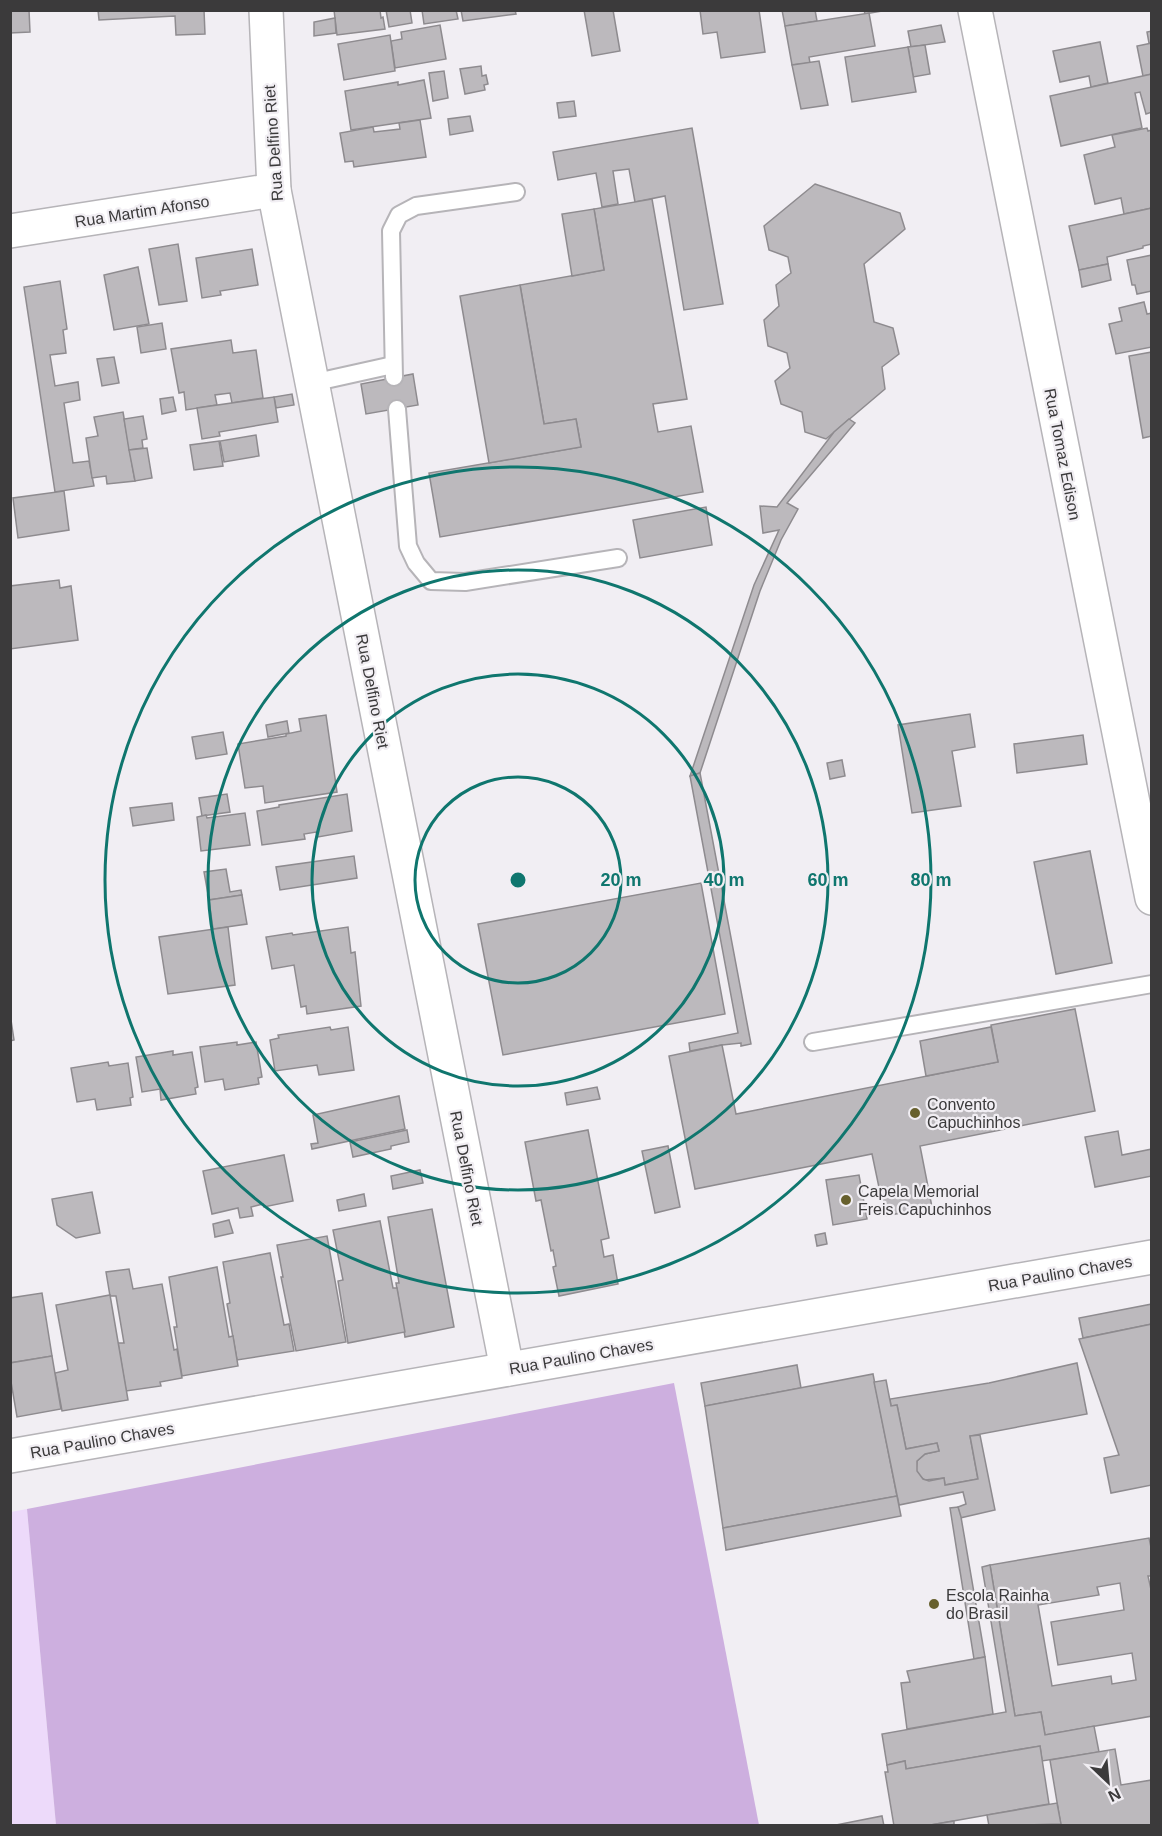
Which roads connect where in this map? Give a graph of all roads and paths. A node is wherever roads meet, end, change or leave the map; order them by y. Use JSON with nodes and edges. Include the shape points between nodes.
{"nodes":[{"id":1,"x":266,"y":10,"type":"edge"},
{"id":2,"x":975,"y":10,"type":"edge"},
{"id":3,"x":274,"y":190,"type":"junction"},
{"id":4,"x":516,"y":192,"type":"dead end"},
{"id":5,"x":10,"y":231,"type":"edge"},
{"id":6,"x":312,"y":383,"type":"junction"},
{"id":7,"x":397,"y":409,"type":"dead end"},
{"id":8,"x":618,"y":558,"type":"dead end"},
{"id":9,"x":1152,"y":898,"type":"edge"},
{"id":10,"x":1152,"y":984,"type":"edge"},
{"id":11,"x":813,"y":1042,"type":"dead end"},
{"id":12,"x":1152,"y":1257,"type":"edge"},
{"id":13,"x":507,"y":1369,"type":"junction"},
{"id":14,"x":10,"y":1456,"type":"edge"}],
"edges":[{"from":1,"to":3,"type":"street","name":"Rua Delfino Riet"},
{"from":2,"to":9,"type":"street","name":"Rua Tomaz Edison"},
{"from":3,"to":5,"type":"street","name":"Rua Martim Afonso"},
{"from":3,"to":6,"type":"street","name":"Rua Delfino Riet"},
{"from":4,"to":6,"type":"lane","via":[[416,206],[399,215],[391,231],[394,371]]},
{"from":6,"to":13,"type":"street","name":"Rua Delfino Riet"},
{"from":7,"to":8,"type":"lane","via":[[408,546],[431,581],[465,582]]},
{"from":10,"to":11,"type":"lane"},
{"from":12,"to":13,"type":"street","name":"Rua Paulino Chaves"},
{"from":13,"to":14,"type":"street","name":"Rua Paulino Chaves"}]}
